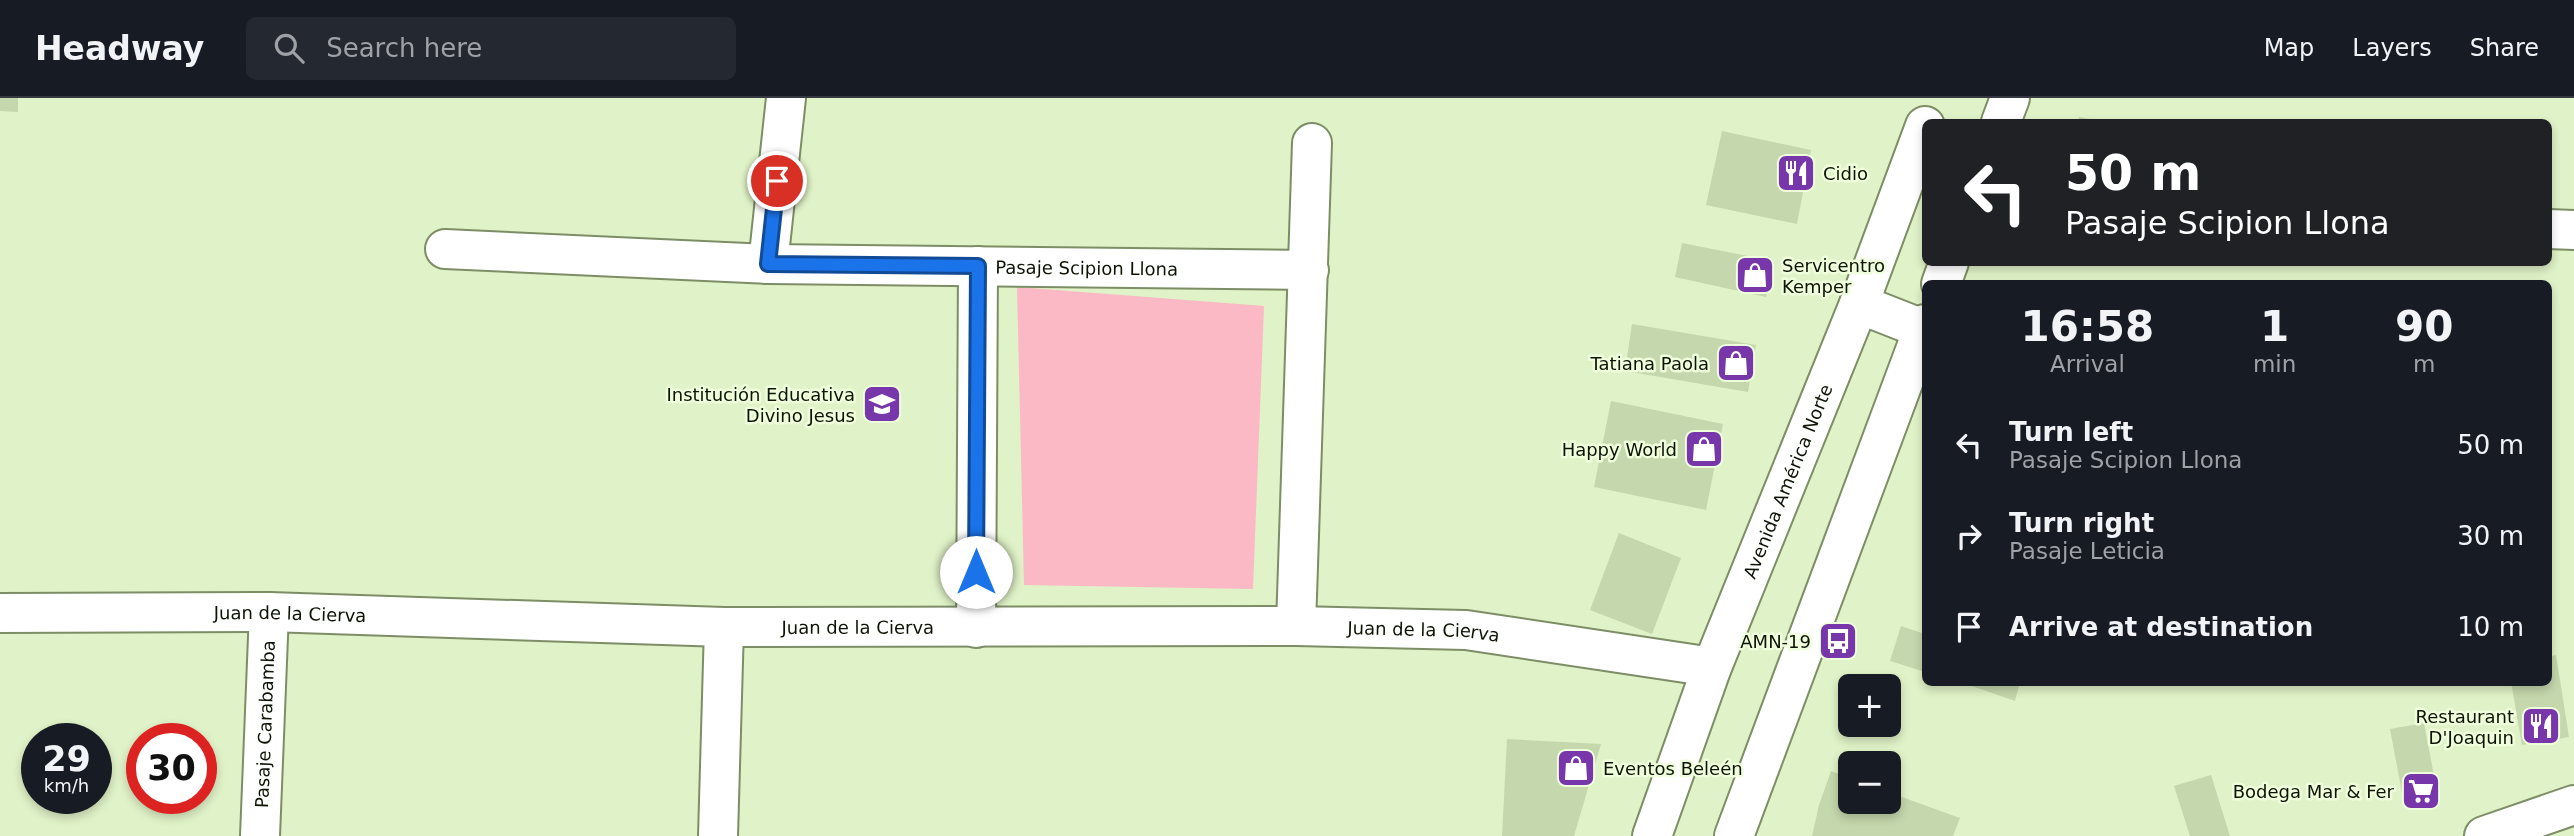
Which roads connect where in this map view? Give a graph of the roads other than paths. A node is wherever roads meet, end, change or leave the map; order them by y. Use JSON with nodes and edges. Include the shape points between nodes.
{"nodes":[{"id":1,"x":786,"y":98,"type":"edge"},
{"id":2,"x":1935,"y":98,"type":"edge"},
{"id":3,"x":2010,"y":98,"type":"edge"},
{"id":4,"x":1928,"y":119,"type":"edge"},
{"id":5,"x":2002,"y":119,"type":"edge"},
{"id":6,"x":1922,"y":135,"type":"edge"},
{"id":7,"x":1312,"y":143,"type":"dead end"},
{"id":8,"x":2552,"y":229,"type":"edge"},
{"id":9,"x":2574,"y":230,"type":"edge"},
{"id":10,"x":445,"y":249,"type":"dead end"},
{"id":11,"x":768,"y":264,"type":"junction"},
{"id":12,"x":978,"y":266,"type":"junction"},
{"id":13,"x":1309,"y":270,"type":"junction"},
{"id":14,"x":1860,"y":304,"type":"junction"},
{"id":15,"x":1922,"y":326,"type":"edge"},
{"id":16,"x":1922,"y":332,"type":"edge"},
{"id":17,"x":269,"y":612,"type":"junction"},
{"id":18,"x":0,"y":613,"type":"edge"},
{"id":19,"x":1296,"y":626,"type":"junction"},
{"id":20,"x":723,"y":627,"type":"junction"},
{"id":21,"x":976,"y":628,"type":"junction"},
{"id":22,"x":1712,"y":667,"type":"junction"},
{"id":23,"x":2574,"y":805,"type":"edge"},
{"id":24,"x":260,"y":836,"type":"edge"},
{"id":25,"x":718,"y":836,"type":"edge"},
{"id":26,"x":1652,"y":836,"type":"edge"},
{"id":27,"x":1734,"y":836,"type":"edge"},
{"id":28,"x":2484,"y":836,"type":"edge"}],
"edges":[{"from":1,"to":11,"type":"street"},
{"from":2,"to":4,"type":"street","name":"Avenida América Norte"},
{"from":3,"to":5,"type":"street"},
{"from":6,"to":14,"type":"street","name":"Avenida América Norte"},
{"from":7,"to":13,"type":"street"},
{"from":8,"to":9,"type":"street"},
{"from":10,"to":11,"type":"street","name":"Pasaje Scipion Llona"},
{"from":11,"to":12,"type":"street","name":"Pasaje Scipion Llona"},
{"from":12,"to":13,"type":"street","name":"Pasaje Scipion Llona"},
{"from":12,"to":21,"type":"street"},
{"from":13,"to":19,"type":"street"},
{"from":14,"to":15,"type":"street"},
{"from":14,"to":22,"type":"street","name":"Avenida América Norte"},
{"from":16,"to":27,"type":"street"},
{"from":17,"to":18,"type":"street","name":"Juan de la Cierva"},
{"from":17,"to":20,"type":"street","name":"Juan de la Cierva"},
{"from":17,"to":24,"type":"street","name":"Pasaje Carabamba"},
{"from":19,"to":21,"type":"street","name":"Juan de la Cierva"},
{"from":19,"to":22,"type":"street","name":"Juan de la Cierva","via":[[1466,630]]},
{"from":20,"to":21,"type":"street","name":"Juan de la Cierva"},
{"from":20,"to":25,"type":"street"},
{"from":22,"to":26,"type":"street","name":"Avenida América Norte"},
{"from":23,"to":28,"type":"street"}]}
